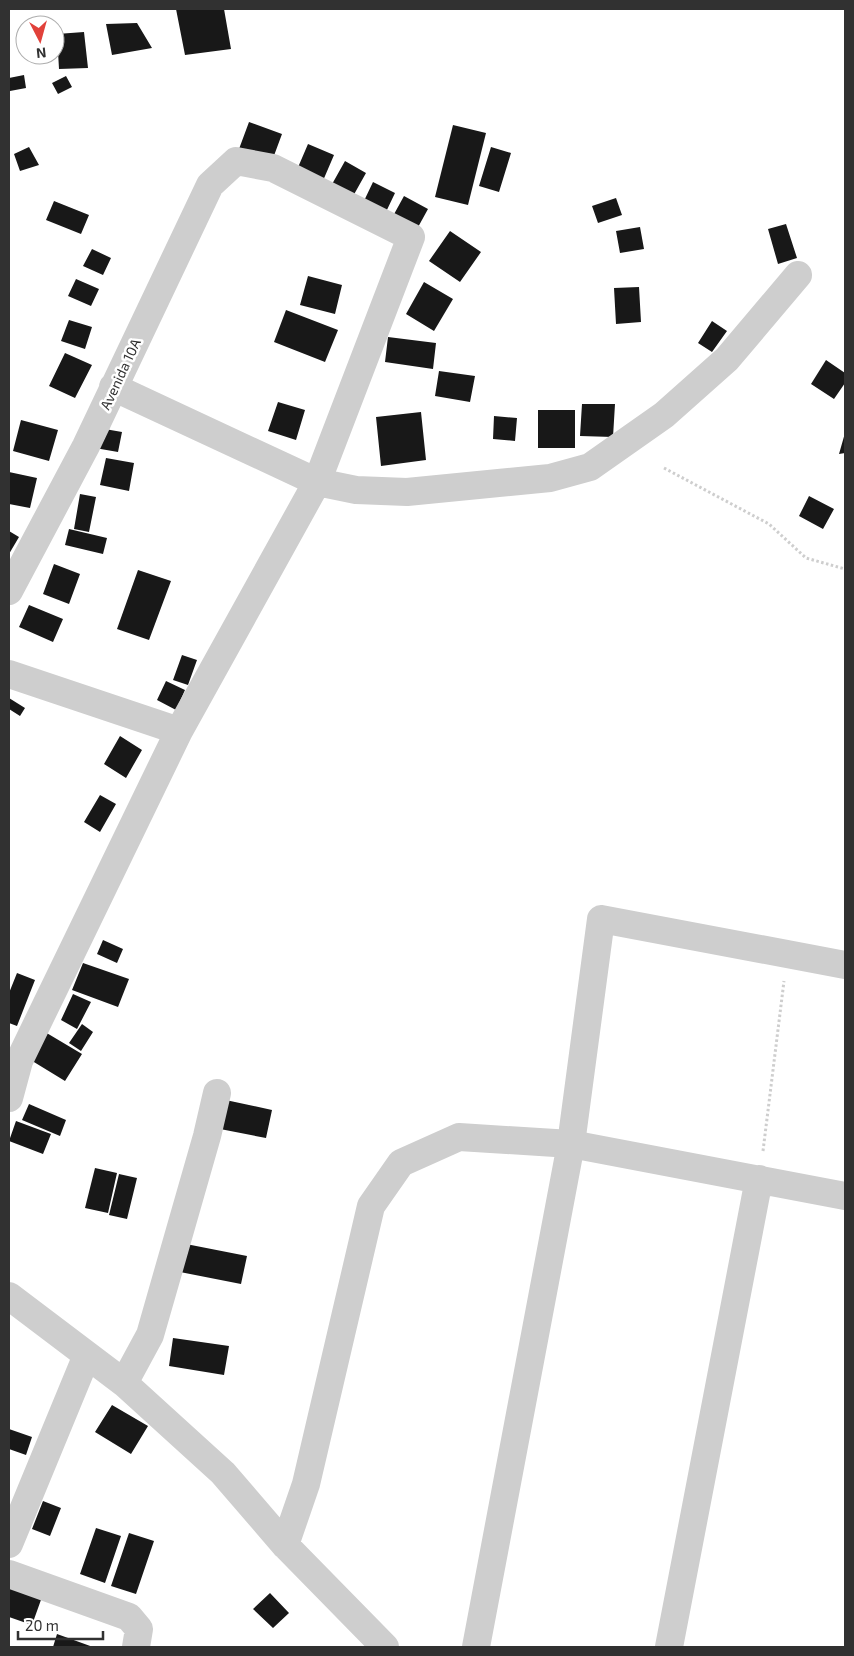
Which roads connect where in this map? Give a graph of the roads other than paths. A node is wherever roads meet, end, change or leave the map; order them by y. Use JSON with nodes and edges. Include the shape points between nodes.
{"nodes":[{"id":1,"x":798,"y":275,"type":"dead end"},
{"id":2,"x":113,"y":387,"type":"junction"},
{"id":3,"x":317,"y":482,"type":"junction"},
{"id":4,"x":9,"y":591,"type":"edge"},
{"id":5,"x":9,"y":674,"type":"edge"},
{"id":6,"x":179,"y":731,"type":"junction"},
{"id":7,"x":845,"y":965,"type":"edge"},
{"id":8,"x":14,"y":1058,"type":"edge"},
{"id":9,"x":217,"y":1093,"type":"dead end"},
{"id":10,"x":9,"y":1098,"type":"edge"},
{"id":11,"x":571,"y":1144,"type":"junction"},
{"id":12,"x":759,"y":1179,"type":"junction"},
{"id":13,"x":845,"y":1196,"type":"edge"},
{"id":14,"x":9,"y":1296,"type":"edge"},
{"id":15,"x":87,"y":1355,"type":"junction"},
{"id":16,"x":124,"y":1384,"type":"junction"},
{"id":17,"x":9,"y":1544,"type":"edge"},
{"id":18,"x":286,"y":1544,"type":"junction"},
{"id":19,"x":9,"y":1574,"type":"edge"},
{"id":20,"x":136,"y":1647,"type":"edge"},
{"id":21,"x":385,"y":1647,"type":"edge"},
{"id":22,"x":476,"y":1647,"type":"edge"},
{"id":23,"x":669,"y":1647,"type":"edge"}],
"edges":[{"from":1,"to":3,"type":"street","via":[[727,359],[664,415],[590,467],[550,478],[407,492],[356,490]]},
{"from":2,"to":3,"type":"street"},
{"from":2,"to":3,"type":"street","name":"Avenida 10A","via":[[210,185],[236,161],[273,168],[411,237]]},
{"from":2,"to":4,"type":"street","name":"Avenida 10A","via":[[86,446]]},
{"from":3,"to":6,"type":"street"},
{"from":5,"to":6,"type":"street"},
{"from":6,"to":8,"type":"street"},
{"from":7,"to":11,"type":"street","via":[[601,919]]},
{"from":8,"to":10,"type":"street"},
{"from":9,"to":16,"type":"street","via":[[208,1136],[150,1335]]},
{"from":11,"to":12,"type":"street"},
{"from":11,"to":18,"type":"street","via":[[459,1137],[401,1163],[370,1206],[306,1484]]},
{"from":11,"to":22,"type":"street"},
{"from":12,"to":13,"type":"street"},
{"from":12,"to":23,"type":"street"},
{"from":14,"to":15,"type":"street"},
{"from":15,"to":16,"type":"street"},
{"from":15,"to":17,"type":"street"},
{"from":16,"to":18,"type":"street","via":[[223,1473]]},
{"from":18,"to":21,"type":"street"},
{"from":19,"to":20,"type":"street","via":[[129,1617],[139,1629]]}]}
